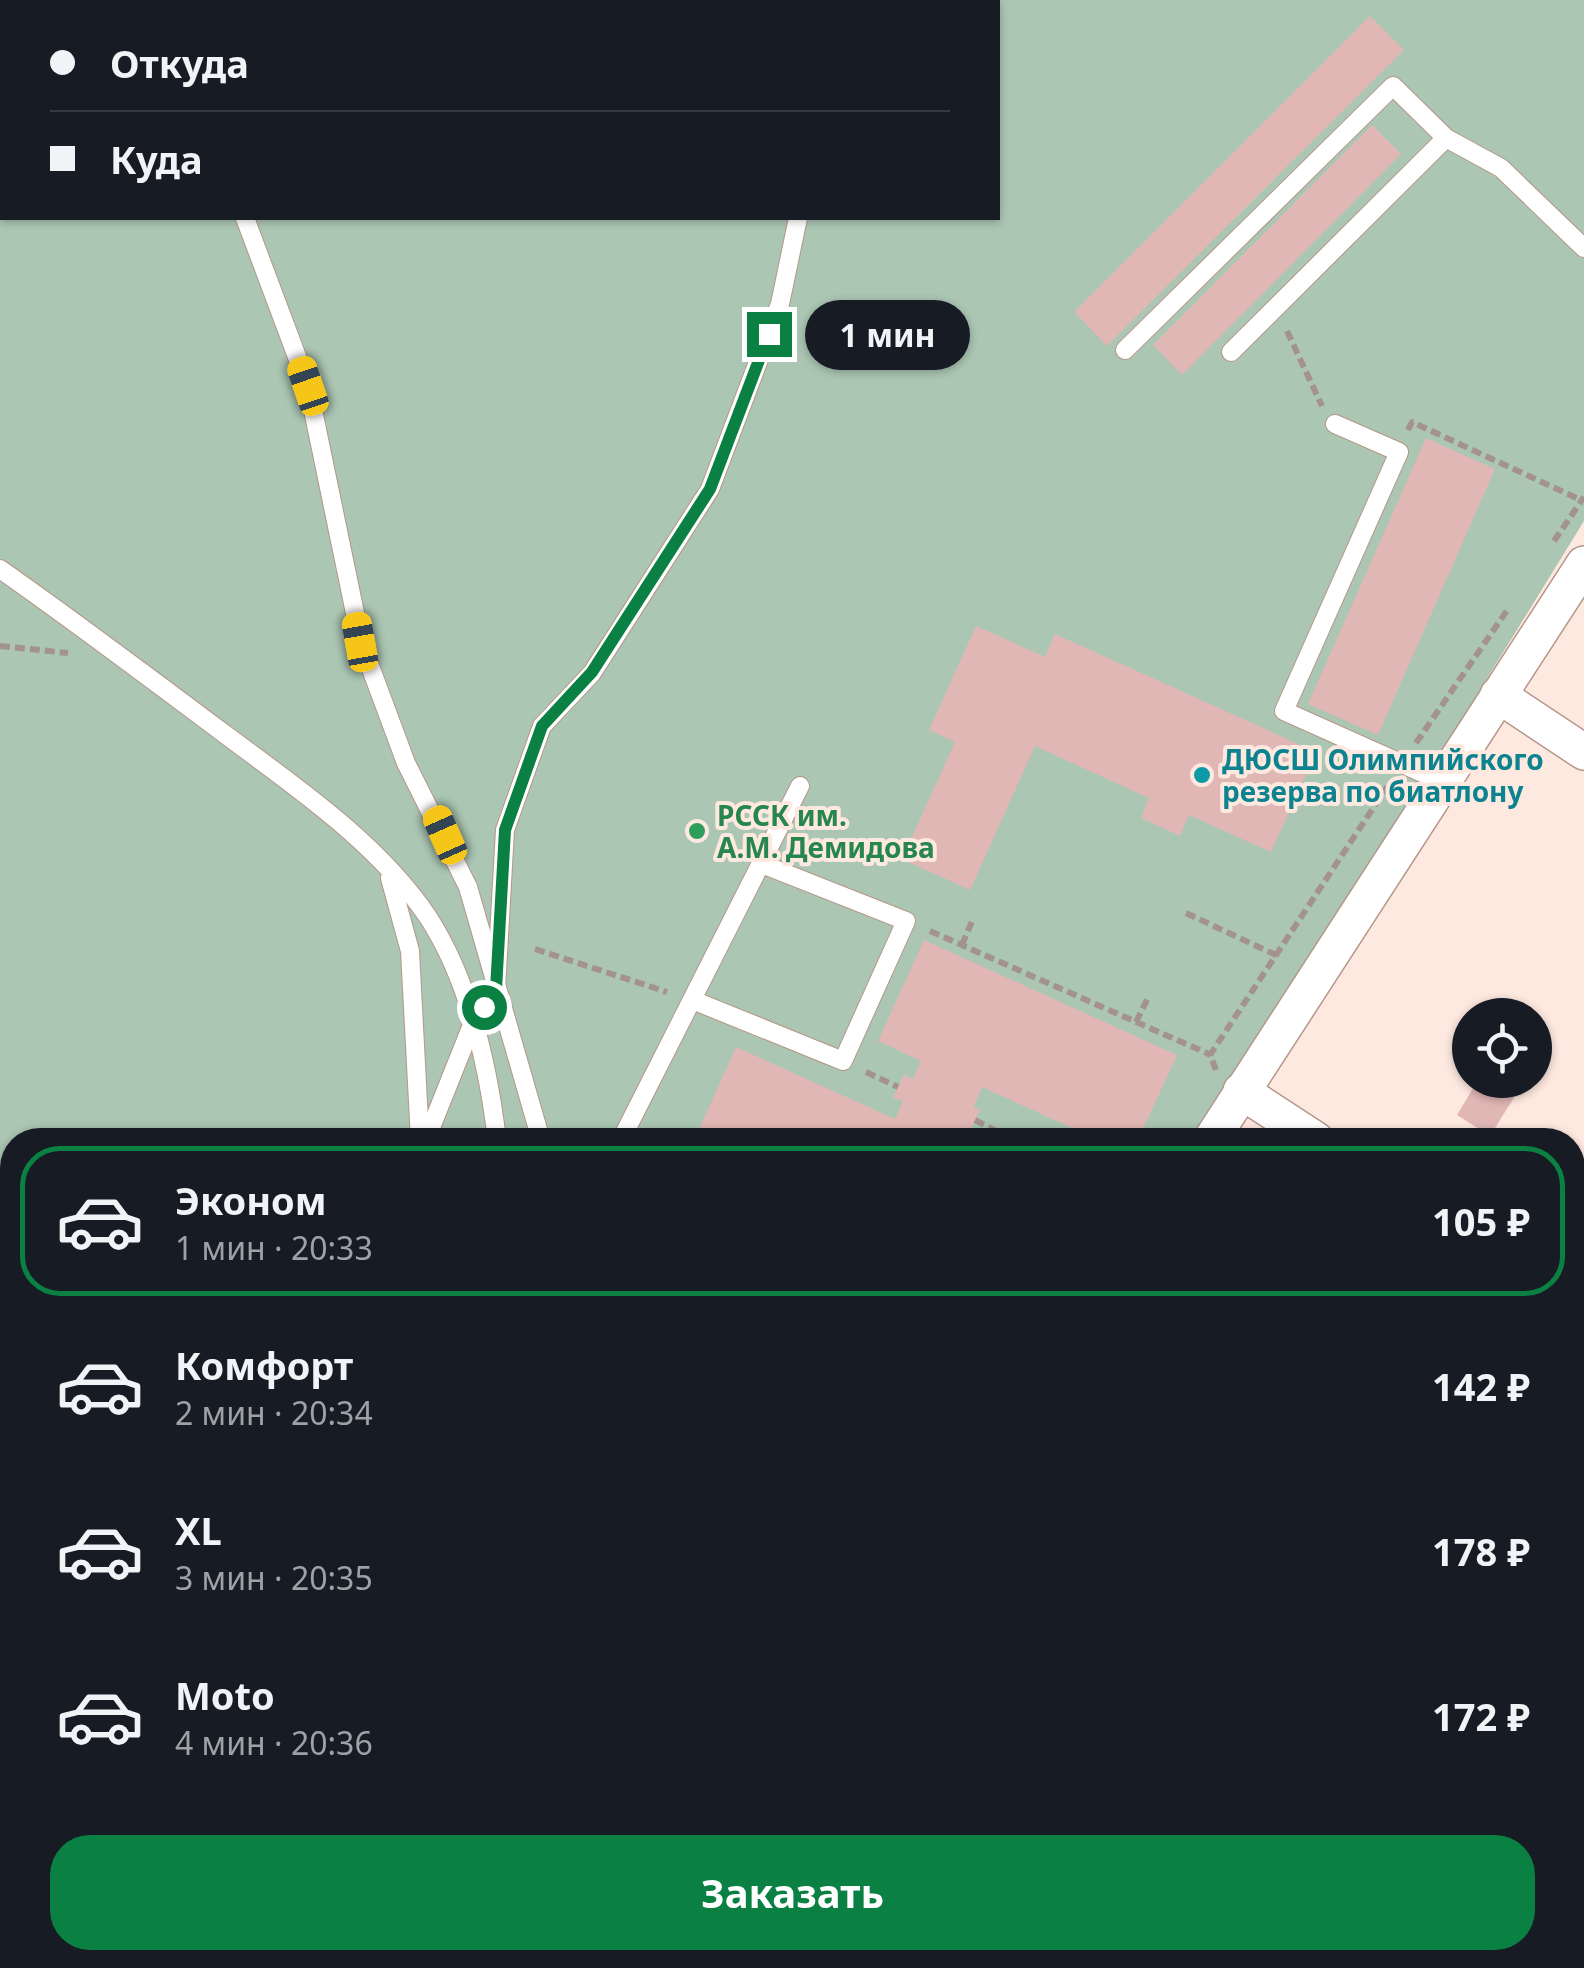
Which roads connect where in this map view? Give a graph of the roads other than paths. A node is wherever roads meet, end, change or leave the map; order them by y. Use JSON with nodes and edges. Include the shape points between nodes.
{"nodes":[{"id":1,"x":1446,"y":138,"type":"junction"},
{"id":2,"x":246,"y":220,"type":"edge"},
{"id":3,"x":798,"y":220,"type":"edge"},
{"id":4,"x":1584,"y":248,"type":"edge"},
{"id":5,"x":1124,"y":350,"type":"dead end"},
{"id":6,"x":1231,"y":352,"type":"dead end"},
{"id":7,"x":1335,"y":424,"type":"road end"},
{"id":8,"x":1584,"y":564,"type":"edge"},
{"id":9,"x":0,"y":569,"type":"edge"},
{"id":10,"x":1498,"y":695,"type":"junction"},
{"id":11,"x":1584,"y":752,"type":"edge"},
{"id":12,"x":1445,"y":783,"type":"junction"},
{"id":13,"x":800,"y":786,"type":"dead end"},
{"id":14,"x":386,"y":864,"type":"junction"},
{"id":15,"x":762,"y":864,"type":"junction"},
{"id":16,"x":496,"y":989,"type":"junction"},
{"id":17,"x":695,"y":1000,"type":"junction"},
{"id":18,"x":472,"y":1025,"type":"junction"},
{"id":19,"x":1248,"y":1083,"type":"junction"},
{"id":20,"x":528,"y":1096,"type":"junction"},
{"id":21,"x":493,"y":1108,"type":"junction"},
{"id":22,"x":422,"y":1128,"type":"edge"},
{"id":23,"x":428,"y":1128,"type":"edge"},
{"id":24,"x":496,"y":1128,"type":"edge"},
{"id":25,"x":537,"y":1128,"type":"edge"},
{"id":26,"x":626,"y":1128,"type":"edge"},
{"id":27,"x":1219,"y":1128,"type":"edge"},
{"id":28,"x":1302,"y":1128,"type":"edge"}],
"edges":[{"from":1,"to":4,"type":"lane","via":[[1501,168]]},
{"from":1,"to":5,"type":"lane","via":[[1392,86]]},
{"from":1,"to":6,"type":"lane"},
{"from":2,"to":16,"type":"lane","via":[[308,386],[360,642],[406,763],[468,887]]},
{"from":3,"to":16,"type":"lane","via":[[780,304],[710,489],[592,672],[542,726],[505,830]]},
{"from":7,"to":12,"type":"lane","via":[[1400,452],[1284,711]]},
{"from":8,"to":10,"type":"street"},
{"from":9,"to":14,"type":"lane","via":[[273,770]]},
{"from":10,"to":11,"type":"street"},
{"from":10,"to":12,"type":"street"},
{"from":12,"to":19,"type":"street"},
{"from":13,"to":15,"type":"lane"},
{"from":14,"to":18,"type":"lane","via":[[428,918],[466,996]]},
{"from":14,"to":22,"type":"lane","via":[[410,951]]},
{"from":15,"to":17,"type":"lane"},
{"from":15,"to":17,"type":"lane","via":[[906,921],[843,1061]]},
{"from":16,"to":18,"type":"lane"},
{"from":16,"to":20,"type":"lane"},
{"from":17,"to":26,"type":"lane"},
{"from":18,"to":21,"type":"lane"},
{"from":18,"to":23,"type":"lane"},
{"from":19,"to":27,"type":"street"},
{"from":19,"to":28,"type":"street"},
{"from":20,"to":21,"type":"lane"},
{"from":20,"to":25,"type":"lane"},
{"from":21,"to":24,"type":"lane"}]}
